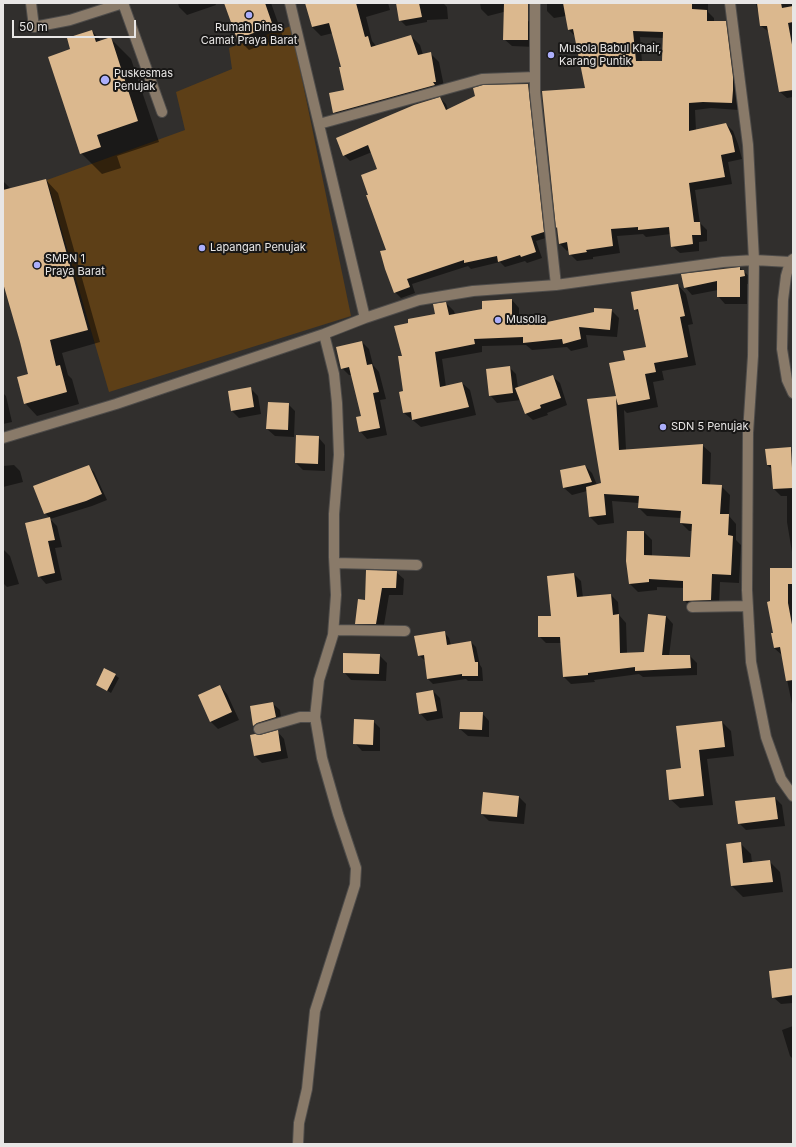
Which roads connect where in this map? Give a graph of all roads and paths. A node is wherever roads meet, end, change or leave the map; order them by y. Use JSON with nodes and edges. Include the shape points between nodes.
{"nodes":[{"id":1,"x":31,"y":3,"type":"edge"},
{"id":2,"x":123,"y":3,"type":"edge"},
{"id":3,"x":290,"y":3,"type":"edge"},
{"id":4,"x":535,"y":3,"type":"edge"},
{"id":5,"x":730,"y":3,"type":"edge"},
{"id":6,"x":534,"y":77,"type":"junction"},
{"id":7,"x":162,"y":112,"type":"dead end"},
{"id":8,"x":319,"y":124,"type":"junction"},
{"id":9,"x":754,"y":260,"type":"junction"},
{"id":10,"x":792,"y":261,"type":"edge"},
{"id":11,"x":556,"y":285,"type":"junction"},
{"id":12,"x":365,"y":318,"type":"junction"},
{"id":13,"x":324,"y":334,"type":"junction"},
{"id":14,"x":790,"y":379,"type":"edge"},
{"id":15,"x":793,"y":393,"type":"edge"},
{"id":16,"x":3,"y":438,"type":"edge"},
{"id":17,"x":334,"y":563,"type":"junction"},
{"id":18,"x":418,"y":565,"type":"dead end"},
{"id":19,"x":748,"y":606,"type":"junction"},
{"id":20,"x":692,"y":607,"type":"dead end"},
{"id":21,"x":334,"y":630,"type":"junction"},
{"id":22,"x":405,"y":631,"type":"dead end"},
{"id":23,"x":315,"y":717,"type":"junction"},
{"id":24,"x":258,"y":729,"type":"dead end"},
{"id":25,"x":793,"y":796,"type":"edge"},
{"id":26,"x":298,"y":1144,"type":"edge"}],
"edges":[{"from":1,"to":2,"type":"street","via":[[34,27],[70,20]]},
{"from":2,"to":7,"type":"street"},
{"from":3,"to":8,"type":"street"},
{"from":4,"to":6,"type":"street"},
{"from":5,"to":9,"type":"street","via":[[748,144]]},
{"from":6,"to":8,"type":"street","via":[[482,79]]},
{"from":6,"to":11,"type":"street"},
{"from":8,"to":12,"type":"street"},
{"from":9,"to":10,"type":"street"},
{"from":9,"to":11,"type":"street","via":[[722,262]]},
{"from":9,"to":19,"type":"street","via":[[753,356],[748,432]]},
{"from":10,"to":14,"type":"street","via":[[786,276],[782,343],[784,368]]},
{"from":11,"to":12,"type":"street","via":[[473,292],[419,300]]},
{"from":12,"to":13,"type":"street"},
{"from":13,"to":16,"type":"street","via":[[116,404]]},
{"from":13,"to":17,"type":"street","via":[[334,374],[337,403],[339,455],[334,514]]},
{"from":14,"to":15,"type":"street"},
{"from":17,"to":18,"type":"street"},
{"from":17,"to":21,"type":"street"},
{"from":19,"to":20,"type":"street"},
{"from":19,"to":25,"type":"street","via":[[752,662],[766,737],[781,779]]},
{"from":21,"to":22,"type":"street"},
{"from":21,"to":23,"type":"street","via":[[319,680]]},
{"from":23,"to":24,"type":"street","via":[[300,717]]},
{"from":23,"to":26,"type":"street","via":[[322,758],[356,868],[355,885],[315,1011],[308,1089],[299,1124]]}]}
